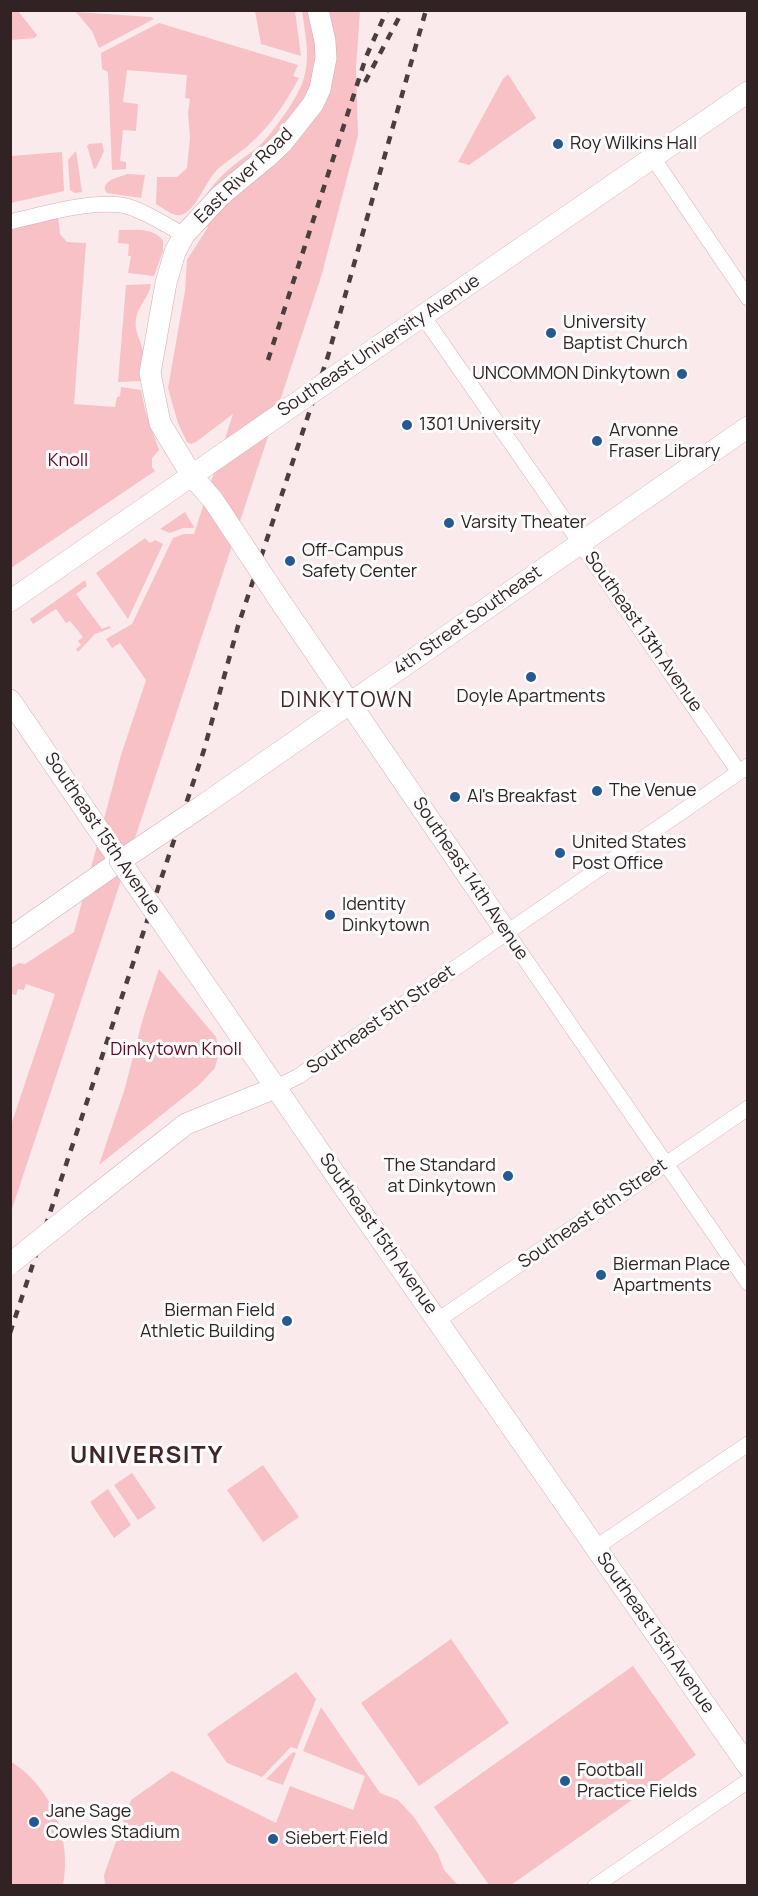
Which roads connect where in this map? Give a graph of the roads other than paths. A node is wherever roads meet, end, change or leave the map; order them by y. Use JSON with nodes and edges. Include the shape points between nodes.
{"nodes":[{"id":1,"x":318,"y":10,"type":"edge"},
{"id":2,"x":747,"y":92,"type":"edge"},
{"id":3,"x":652,"y":158,"type":"junction"},
{"id":4,"x":10,"y":222,"type":"edge"},
{"id":5,"x":184,"y":235,"type":"junction"},
{"id":6,"x":747,"y":298,"type":"edge"},
{"id":7,"x":423,"y":316,"type":"junction"},
{"id":8,"x":747,"y":427,"type":"edge"},
{"id":9,"x":192,"y":476,"type":"junction"},
{"id":10,"x":581,"y":543,"type":"junction"},
{"id":11,"x":10,"y":602,"type":"edge"},
{"id":12,"x":10,"y":700,"type":"edge"},
{"id":13,"x":350,"y":703,"type":"junction"},
{"id":14,"x":743,"y":769,"type":"edge"},
{"id":15,"x":120,"y":861,"type":"junction"},
{"id":16,"x":507,"y":933,"type":"junction"},
{"id":17,"x":10,"y":938,"type":"edge"},
{"id":18,"x":275,"y":1088,"type":"junction"},
{"id":19,"x":747,"y":1108,"type":"edge"},
{"id":20,"x":667,"y":1163,"type":"junction"},
{"id":21,"x":10,"y":1264,"type":"edge"},
{"id":22,"x":747,"y":1282,"type":"edge"},
{"id":23,"x":438,"y":1320,"type":"junction"},
{"id":24,"x":747,"y":1444,"type":"edge"},
{"id":25,"x":595,"y":1548,"type":"junction"},
{"id":26,"x":747,"y":1766,"type":"edge"},
{"id":27,"x":747,"y":1781,"type":"edge"},
{"id":28,"x":595,"y":1886,"type":"edge"}],
"edges":[{"from":1,"to":5,"type":"street","name":"East River Road","via":[[326,58],[313,104],[283,142],[220,196]]},
{"from":2,"to":3,"type":"street","name":"Southeast University Avenue"},
{"from":3,"to":6,"type":"street"},
{"from":3,"to":7,"type":"street","name":"Southeast University Avenue"},
{"from":4,"to":5,"type":"street","via":[[90,205],[122,205]]},
{"from":5,"to":9,"type":"street","name":"East River Road","via":[[166,283],[150,373],[160,423]]},
{"from":7,"to":9,"type":"street","name":"Southeast University Avenue","bridge":true},
{"from":7,"to":10,"type":"street","name":"Southeast 13th Avenue"},
{"from":8,"to":10,"type":"street","name":"4th Street Southeast"},
{"from":9,"to":11,"type":"street","name":"Southeast University Avenue"},
{"from":9,"to":13,"type":"street","name":"Southeast 14th Avenue","bridge":true,"via":[[213,500]]},
{"from":10,"to":13,"type":"street","name":"4th Street Southeast"},
{"from":10,"to":14,"type":"street","name":"Southeast 13th Avenue"},
{"from":12,"to":15,"type":"street","name":"Southeast 15th Avenue"},
{"from":13,"to":15,"type":"street","name":"4th Street Southeast","bridge":true},
{"from":13,"to":16,"type":"street","name":"Southeast 14th Avenue"},
{"from":14,"to":16,"type":"street","name":"Southeast 5th Street"},
{"from":15,"to":17,"type":"street","name":"4th Street Southeast"},
{"from":15,"to":18,"type":"street","name":"Southeast 15th Avenue","bridge":true},
{"from":16,"to":18,"type":"street","name":"Southeast 5th Street","via":[[299,1076]]},
{"from":16,"to":20,"type":"street","name":"Southeast 14th Avenue"},
{"from":18,"to":21,"type":"street","name":"Southeast 5th Street","bridge":true,"via":[[186,1124]]},
{"from":18,"to":23,"type":"street","name":"Southeast 15th Avenue"},
{"from":19,"to":20,"type":"street","name":"Southeast 6th Street"},
{"from":20,"to":22,"type":"street","name":"Southeast 14th Avenue"},
{"from":20,"to":23,"type":"street","name":"Southeast 6th Street"},
{"from":23,"to":25,"type":"street","name":"Southeast 15th Avenue"},
{"from":24,"to":25,"type":"street"},
{"from":25,"to":26,"type":"street","name":"Southeast 15th Avenue"},
{"from":27,"to":28,"type":"street"}]}
